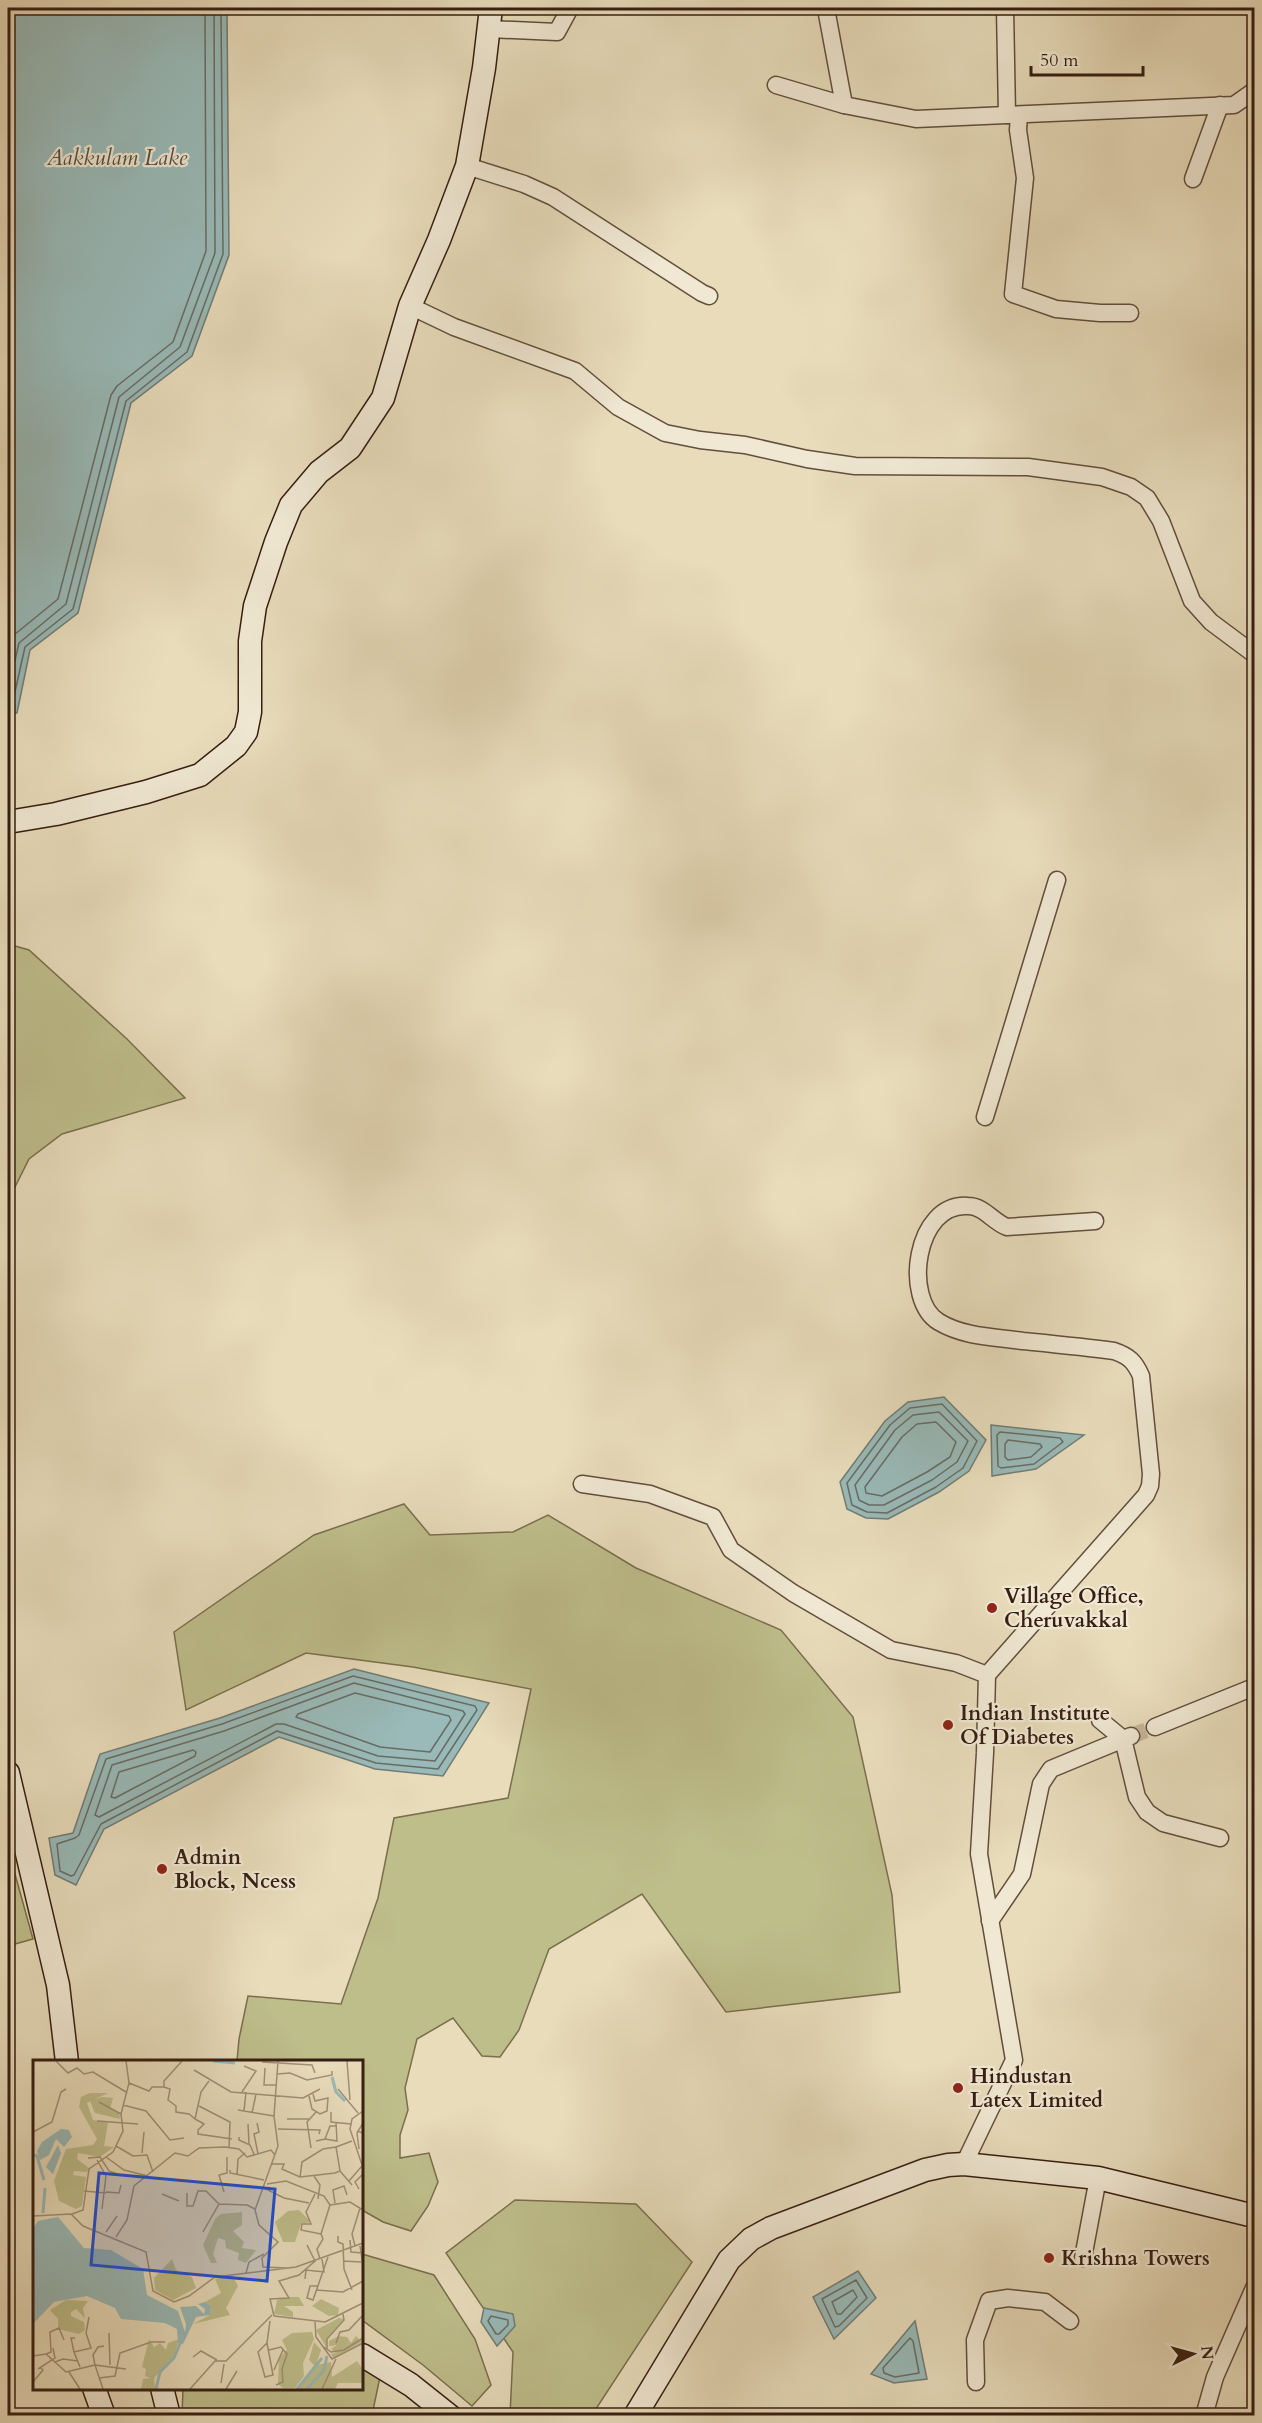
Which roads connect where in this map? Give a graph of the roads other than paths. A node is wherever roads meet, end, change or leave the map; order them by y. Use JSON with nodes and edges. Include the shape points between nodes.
{"nodes":[{"id":1,"x":570,"y":8,"type":"edge"},
{"id":2,"x":1005,"y":8,"type":"edge"},
{"id":3,"x":827,"y":14,"type":"dead end"},
{"id":4,"x":490,"y":18,"type":"edge"},
{"id":5,"x":776,"y":85,"type":"dead end"},
{"id":6,"x":1254,"y":92,"type":"edge"},
{"id":7,"x":844,"y":105,"type":"junction"},
{"id":8,"x":1220,"y":105,"type":"junction"},
{"id":9,"x":1013,"y":115,"type":"junction"},
{"id":10,"x":467,"y":166,"type":"junction"},
{"id":11,"x":1193,"y":179,"type":"dead end"},
{"id":12,"x":709,"y":296,"type":"dead end"},
{"id":13,"x":410,"y":306,"type":"junction"},
{"id":14,"x":1130,"y":313,"type":"dead end"},
{"id":15,"x":1254,"y":654,"type":"edge"},
{"id":16,"x":8,"y":822,"type":"edge"},
{"id":17,"x":1057,"y":880,"type":"dead end"},
{"id":18,"x":985,"y":1117,"type":"dead end"},
{"id":19,"x":1095,"y":1221,"type":"dead end"},
{"id":20,"x":582,"y":1484,"type":"dead end"},
{"id":21,"x":987,"y":1675,"type":"junction"},
{"id":22,"x":1254,"y":1687,"type":"edge"},
{"id":23,"x":1100,"y":1720,"type":"dead end"},
{"id":24,"x":1155,"y":1727,"type":"tunnel mouth"},
{"id":25,"x":1127,"y":1738,"type":"junction"},
{"id":26,"x":8,"y":1773,"type":"edge"},
{"id":27,"x":1220,"y":1838,"type":"dead end"},
{"id":28,"x":990,"y":1922,"type":"junction"},
{"id":29,"x":67,"y":2060,"type":"edge"},
{"id":30,"x":964,"y":2164,"type":"junction"},
{"id":31,"x":1098,"y":2178,"type":"junction"},
{"id":32,"x":1254,"y":2216,"type":"edge"},
{"id":33,"x":1083,"y":2258,"type":"dead end"},
{"id":34,"x":1254,"y":2288,"type":"edge"},
{"id":35,"x":1070,"y":2321,"type":"dead end"},
{"id":36,"x":363,"y":2356,"type":"edge"},
{"id":37,"x":976,"y":2382,"type":"dead end"},
{"id":38,"x":95,"y":2390,"type":"edge"},
{"id":39,"x":163,"y":2390,"type":"edge"},
{"id":40,"x":104,"y":2415,"type":"edge"},
{"id":41,"x":169,"y":2415,"type":"edge"},
{"id":42,"x":450,"y":2415,"type":"edge"},
{"id":43,"x":635,"y":2415,"type":"edge"},
{"id":44,"x":1204,"y":2415,"type":"edge"}],
"edges":[{"from":1,"to":4,"type":"street","via":[[557,32]]},
{"from":2,"to":9,"type":"street"},
{"from":3,"to":7,"type":"street"},
{"from":4,"to":10,"type":"main road"},
{"from":5,"to":7,"type":"street"},
{"from":6,"to":8,"type":"street","via":[[1234,105]]},
{"from":7,"to":9,"type":"street","via":[[916,119]]},
{"from":8,"to":9,"type":"street"},
{"from":8,"to":11,"type":"street"},
{"from":9,"to":14,"type":"street","via":[[1025,178],[1013,294],[1056,309]]},
{"from":10,"to":12,"type":"street","via":[[553,197]]},
{"from":10,"to":13,"type":"main road"},
{"from":13,"to":15,"type":"street","via":[[454,327],[575,371],[618,407],[665,433],[855,466],[1028,467],[1102,477],[1131,487],[1147,498],[1161,521],[1192,601],[1211,622]]},
{"from":13,"to":16,"type":"main road","via":[[383,398],[350,448],[319,472],[291,505],[276,542],[255,606],[250,641],[250,712],[246,732],[236,746],[200,775],[170,786]]},
{"from":17,"to":18,"type":"street"},
{"from":19,"to":21,"type":"street","via":[[1008,1227],[967,1205],[942,1213],[923,1239],[918,1271],[922,1296],[936,1321],[964,1333],[1114,1351],[1135,1363],[1141,1376],[1151,1474],[1146,1495]]},
{"from":20,"to":21,"type":"street","via":[[650,1494],[714,1517],[731,1550],[793,1593],[891,1650],[956,1663]]},
{"from":21,"to":28,"type":"street","via":[[979,1854]]},
{"from":22,"to":24,"type":"street"},
{"from":23,"to":25,"type":"street"},
{"from":25,"to":27,"type":"street","via":[[1137,1797],[1147,1812],[1163,1823]]},
{"from":25,"to":28,"type":"street","via":[[1046,1774],[1022,1874]]},
{"from":26,"to":29,"type":"main road","via":[[58,1985]]},
{"from":28,"to":30,"type":"street","via":[[1014,2060]]},
{"from":30,"to":31,"type":"main road"},
{"from":30,"to":43,"type":"main road","via":[[925,2169],[751,2239],[729,2260]]},
{"from":31,"to":32,"type":"main road"},
{"from":31,"to":33,"type":"street"},
{"from":34,"to":44,"type":"street","via":[[1215,2377]]},
{"from":35,"to":37,"type":"street","via":[[1045,2302],[1008,2298],[989,2301],[975,2340]]},
{"from":36,"to":42,"type":"main road"},
{"from":38,"to":40,"type":"main road"},
{"from":39,"to":41,"type":"main road"}]}
